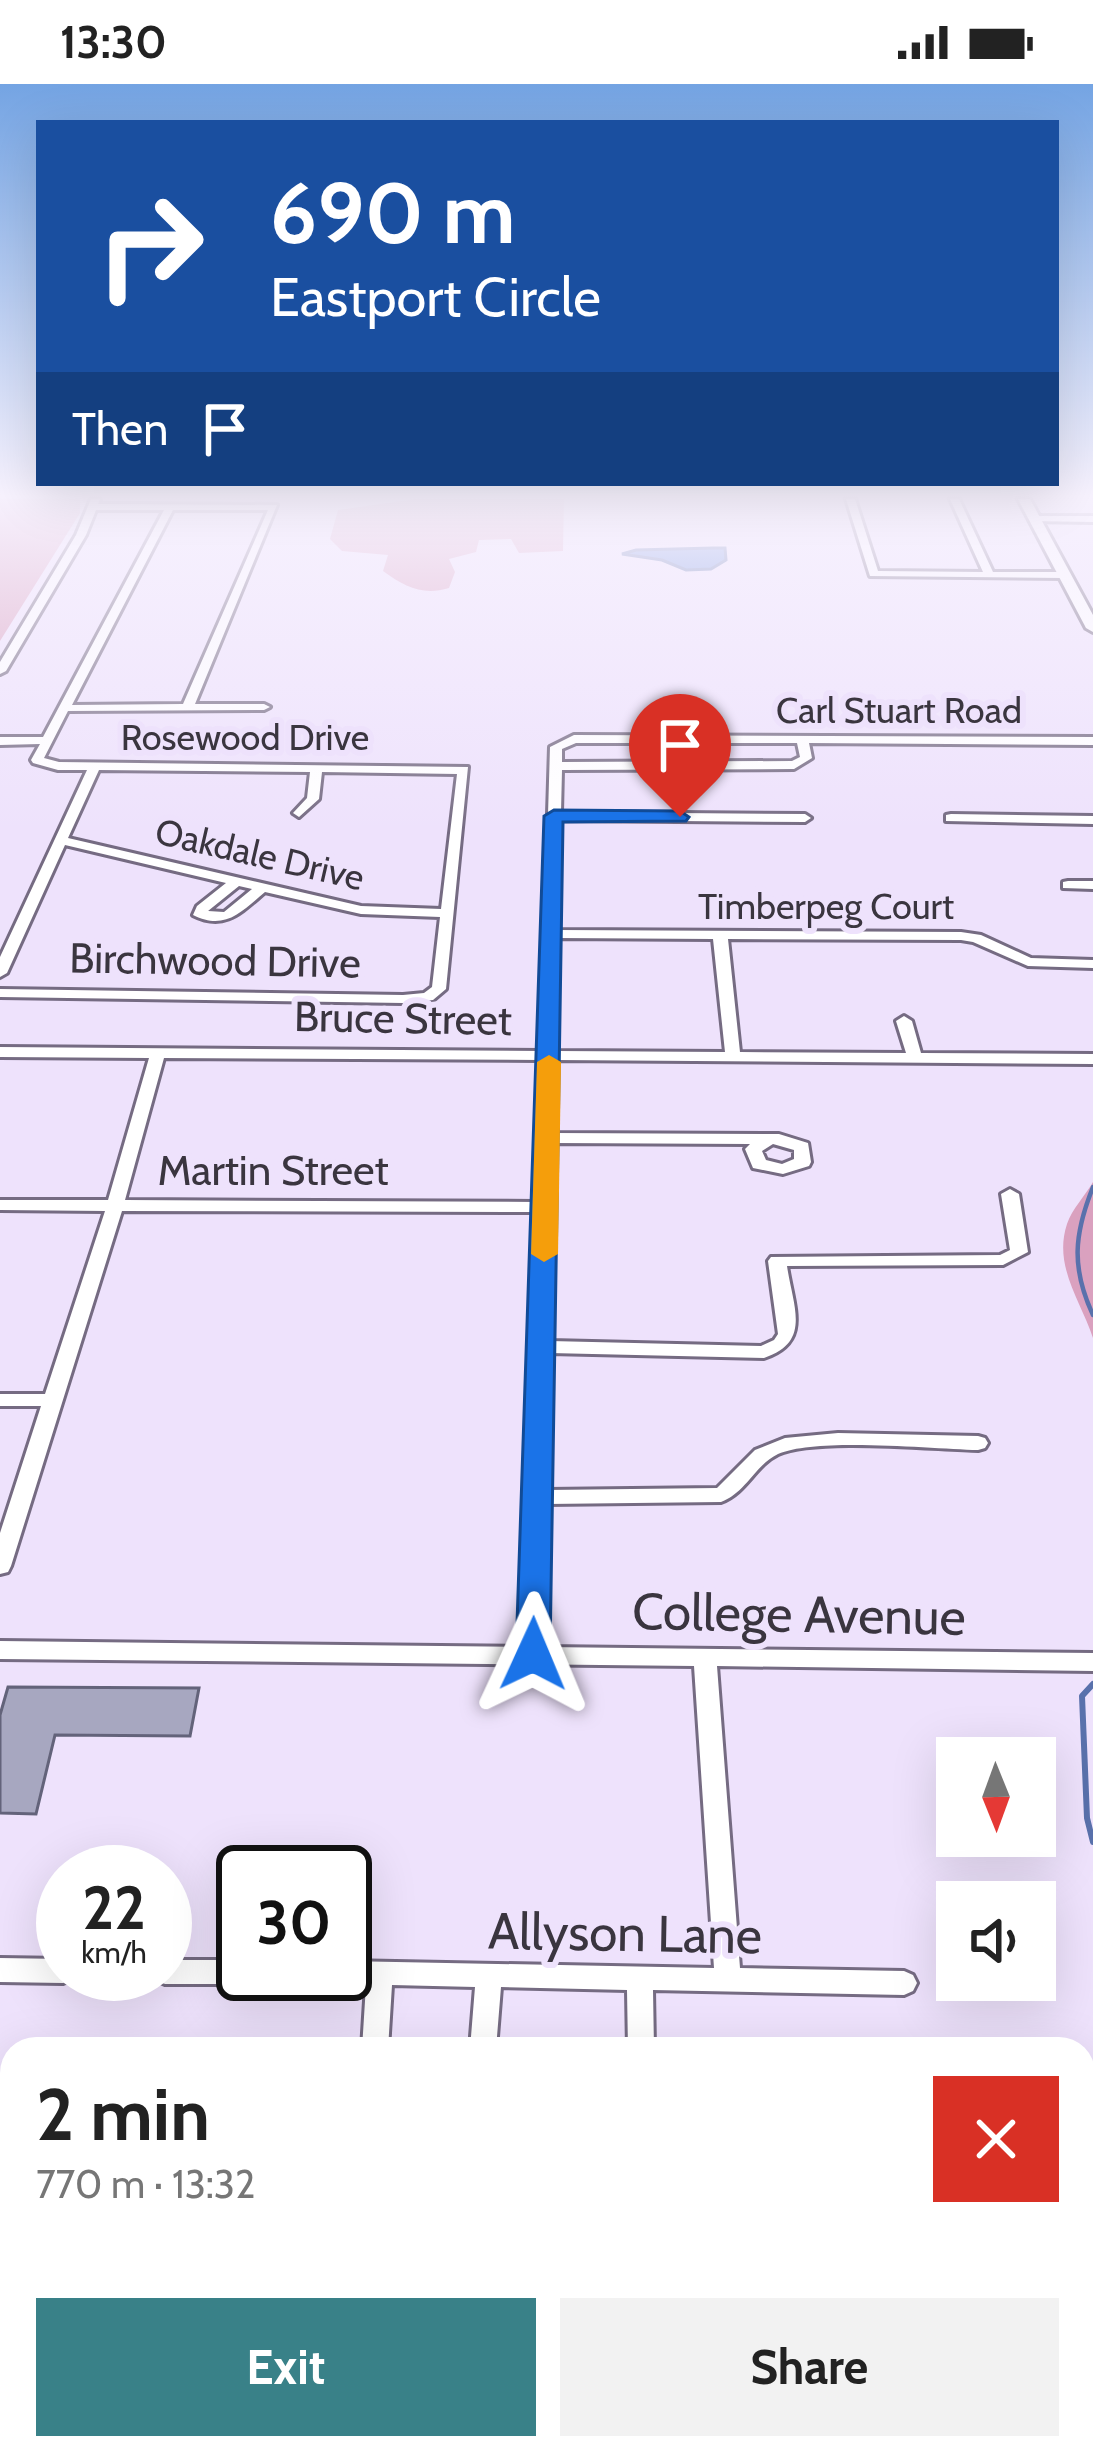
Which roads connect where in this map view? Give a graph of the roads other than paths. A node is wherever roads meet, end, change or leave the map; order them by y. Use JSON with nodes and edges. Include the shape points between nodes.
{"nodes":[{"id":1,"x":34,"y":610,"type":"edge"},
{"id":2,"x":117,"y":610,"type":"edge"},
{"id":3,"x":230,"y":610,"type":"edge"},
{"id":4,"x":0,"y":671,"type":"edge"},
{"id":5,"x":188,"y":706,"type":"junction"},
{"id":6,"x":264,"y":706,"type":"dead end"},
{"id":7,"x":66,"y":708,"type":"junction"},
{"id":8,"x":48,"y":740,"type":"junction"},
{"id":9,"x":802,"y":740,"type":"junction"},
{"id":10,"x":0,"y":741,"type":"edge"},
{"id":11,"x":1093,"y":741,"type":"edge"},
{"id":12,"x":95,"y":766,"type":"junction"},
{"id":13,"x":555,"y":766,"type":"junction"},
{"id":14,"x":317,"y":767,"type":"junction"},
{"id":15,"x":299,"y":813,"type":"dead end"},
{"id":16,"x":554,"y":816,"type":"junction"},
{"id":17,"x":806,"y":818,"type":"dead end"},
{"id":18,"x":951,"y":818,"type":"dead end"},
{"id":19,"x":1093,"y":820,"type":"edge"},
{"id":20,"x":60,"y":840,"type":"junction"},
{"id":21,"x":237,"y":880,"type":"junction"},
{"id":22,"x":1068,"y":885,"type":"dead end"},
{"id":23,"x":1093,"y":885,"type":"edge"},
{"id":24,"x":263,"y":886,"type":"junction"},
{"id":25,"x":447,"y":913,"type":"junction"},
{"id":26,"x":553,"y":934,"type":"junction"},
{"id":27,"x":720,"y":935,"type":"junction"},
{"id":28,"x":1093,"y":964,"type":"edge"},
{"id":29,"x":0,"y":973,"type":"edge"},
{"id":30,"x":0,"y":993,"type":"edge"},
{"id":31,"x":904,"y":1021,"type":"dead end"},
{"id":32,"x":0,"y":1052,"type":"edge"},
{"id":33,"x":158,"y":1052,"type":"junction"},
{"id":34,"x":549,"y":1055,"type":"junction"},
{"id":35,"x":733,"y":1058,"type":"junction"},
{"id":36,"x":915,"y":1058,"type":"junction"},
{"id":37,"x":1093,"y":1059,"type":"edge"},
{"id":38,"x":770,"y":1139,"type":"junction"},
{"id":39,"x":546,"y":1143,"type":"junction"},
{"id":40,"x":753,"y":1150,"type":"junction"},
{"id":41,"x":1010,"y":1194,"type":"dead end"},
{"id":42,"x":0,"y":1205,"type":"edge"},
{"id":43,"x":115,"y":1206,"type":"junction"},
{"id":44,"x":546,"y":1207,"type":"junction"},
{"id":45,"x":542,"y":1347,"type":"junction"},
{"id":46,"x":0,"y":1400,"type":"edge"},
{"id":47,"x":53,"y":1400,"type":"junction"},
{"id":48,"x":978,"y":1443,"type":"dead end"},
{"id":49,"x":536,"y":1497,"type":"junction"},
{"id":50,"x":0,"y":1566,"type":"edge"},
{"id":51,"x":0,"y":1650,"type":"edge"},
{"id":52,"x":533,"y":1654,"type":"junction"},
{"id":53,"x":705,"y":1658,"type":"junction"},
{"id":54,"x":1088,"y":1662,"type":"edge"},
{"id":55,"x":0,"y":1970,"type":"edge"},
{"id":56,"x":36,"y":1971,"type":"edge"},
{"id":57,"x":372,"y":1973,"type":"edge"},
{"id":58,"x":380,"y":1973,"type":"junction"},
{"id":59,"x":489,"y":1976,"type":"junction"},
{"id":60,"x":640,"y":1978,"type":"junction"},
{"id":61,"x":728,"y":1979,"type":"junction"},
{"id":62,"x":904,"y":1983,"type":"dead end"},
{"id":63,"x":377,"y":2037,"type":"edge"},
{"id":64,"x":484,"y":2037,"type":"edge"},
{"id":65,"x":641,"y":2037,"type":"edge"}],
"edges":[{"from":1,"to":4,"type":"street"},
{"from":2,"to":7,"type":"street"},
{"from":3,"to":5,"type":"street"},
{"from":5,"to":6,"type":"street"},
{"from":5,"to":7,"type":"street"},
{"from":7,"to":8,"type":"street"},
{"from":8,"to":10,"type":"street"},
{"from":8,"to":12,"type":"street","name":"Rosewood Drive","via":[[37,760],[43,765]]},
{"from":9,"to":11,"type":"street","name":"Carl Stuart Road"},
{"from":9,"to":13,"type":"street","name":"Carl Stuart Road","via":[[562,741]]},
{"from":9,"to":13,"type":"street","via":[[806,758],[794,765]]},
{"from":12,"to":14,"type":"street","name":"Rosewood Drive"},
{"from":12,"to":20,"type":"street"},
{"from":13,"to":16,"type":"street"},
{"from":14,"to":15,"type":"street","via":[[313,799]]},
{"from":14,"to":25,"type":"street","name":"Rosewood Drive","via":[[464,770]]},
{"from":16,"to":17,"type":"street"},
{"from":16,"to":26,"type":"street"},
{"from":18,"to":19,"type":"street"},
{"from":20,"to":21,"type":"street","name":"Oakdale Drive"},
{"from":20,"to":29,"type":"street"},
{"from":21,"to":24,"type":"street","name":"Oakdale Drive"},
{"from":21,"to":24,"type":"street","via":[[200,915],[226,916]]},
{"from":22,"to":23,"type":"street"},
{"from":24,"to":25,"type":"street","name":"Oakdale Drive","via":[[361,910]]},
{"from":25,"to":30,"type":"street","name":"Birchwood Drive","via":[[439,989],[428,997]]},
{"from":26,"to":27,"type":"street","name":"Timberpeg Court"},
{"from":26,"to":34,"type":"street"},
{"from":27,"to":28,"type":"street","name":"Timberpeg Court","via":[[961,936],[1028,962]]},
{"from":27,"to":35,"type":"street"},
{"from":31,"to":36,"type":"street"},
{"from":32,"to":33,"type":"street","name":"Bruce Street"},
{"from":33,"to":34,"type":"street","name":"Bruce Street"},
{"from":33,"to":43,"type":"street"},
{"from":34,"to":35,"type":"street","name":"Bruce Street"},
{"from":34,"to":39,"type":"street"},
{"from":35,"to":36,"type":"street","name":"Bruce Street"},
{"from":36,"to":37,"type":"street","name":"Bruce Street"},
{"from":38,"to":39,"type":"street"},
{"from":38,"to":40,"type":"street"},
{"from":38,"to":40,"type":"street","via":[[802,1147],[803,1162],[774,1169],[754,1159]]},
{"from":39,"to":40,"type":"street"},
{"from":39,"to":44,"type":"street"},
{"from":41,"to":45,"type":"street","via":[[1021,1242],[1003,1260],[777,1261],[787,1334],[764,1352]]},
{"from":42,"to":43,"type":"street","name":"Martin Street"},
{"from":43,"to":44,"type":"street","name":"Martin Street"},
{"from":43,"to":47,"type":"street"},
{"from":44,"to":45,"type":"street"},
{"from":45,"to":49,"type":"street"},
{"from":46,"to":47,"type":"street"},
{"from":47,"to":50,"type":"street"},
{"from":48,"to":49,"type":"street","via":[[794,1443],[772,1448],[721,1495]]},
{"from":49,"to":52,"type":"street"},
{"from":51,"to":52,"type":"street","name":"College Avenue"},
{"from":52,"to":53,"type":"street","name":"College Avenue"},
{"from":53,"to":54,"type":"street","name":"College Avenue"},
{"from":53,"to":61,"type":"street"},
{"from":55,"to":56,"type":"street"},
{"from":57,"to":58,"type":"street","name":"Allyson Lane"},
{"from":58,"to":59,"type":"street","name":"Allyson Lane"},
{"from":58,"to":63,"type":"street"},
{"from":59,"to":60,"type":"street","name":"Allyson Lane"},
{"from":59,"to":64,"type":"street"},
{"from":60,"to":61,"type":"street","name":"Allyson Lane"},
{"from":60,"to":65,"type":"street"},
{"from":61,"to":62,"type":"street","name":"Allyson Lane"}]}
